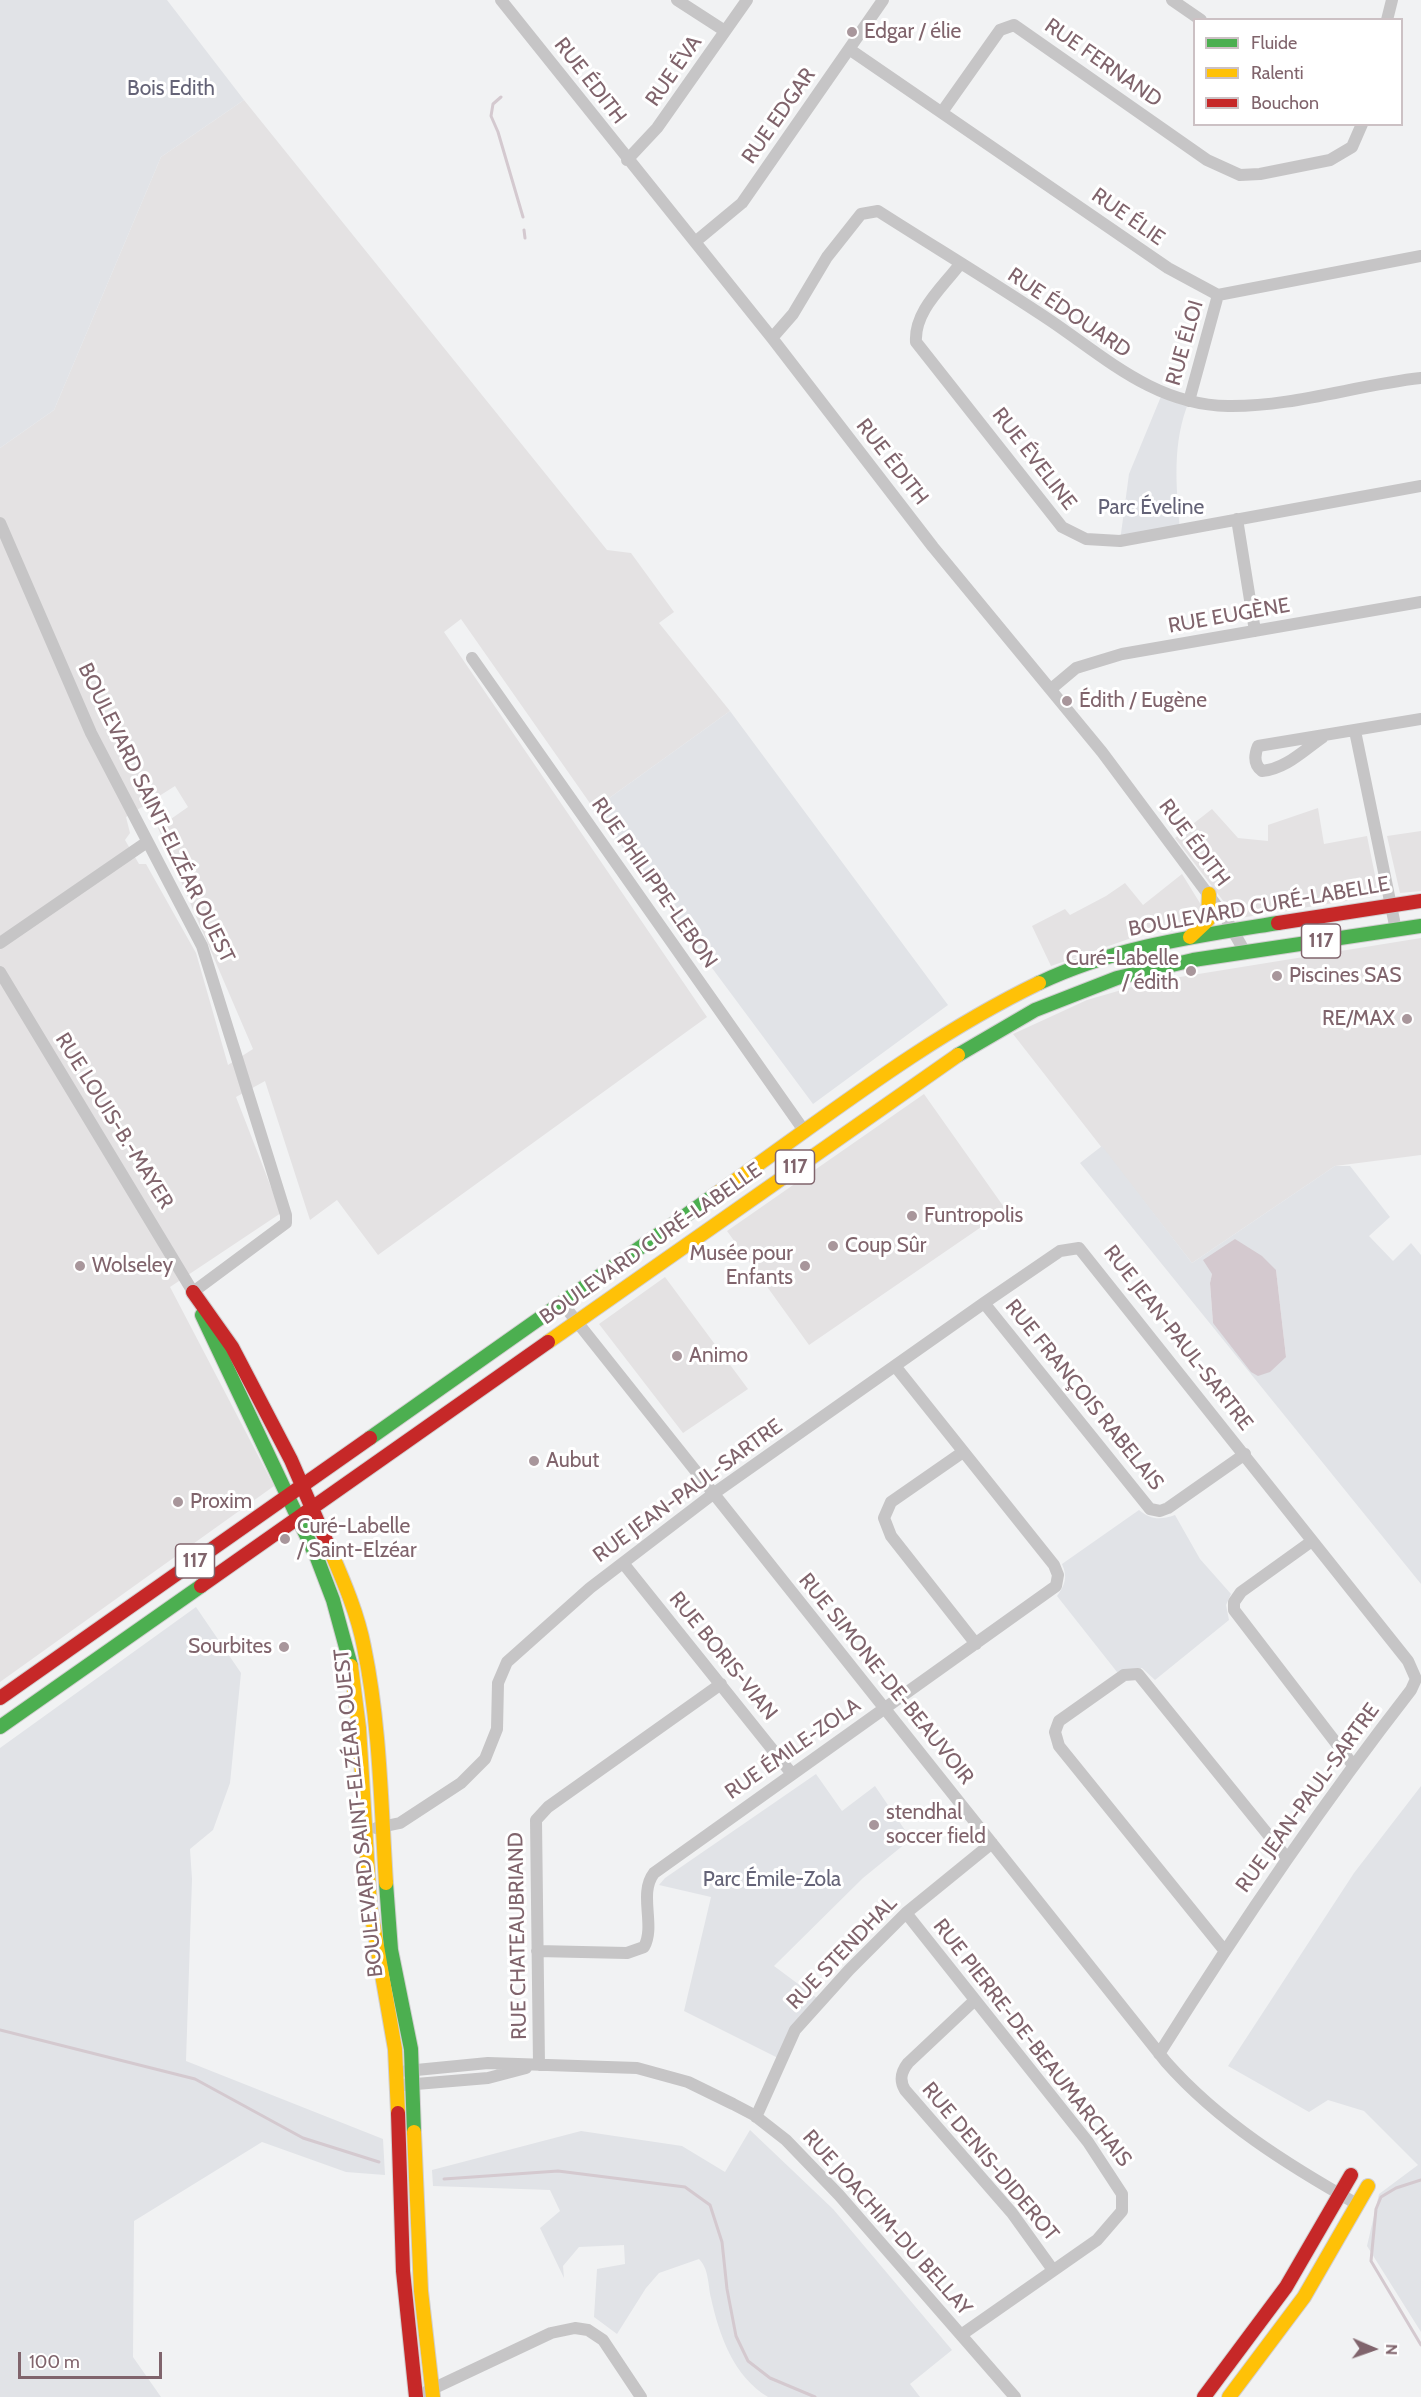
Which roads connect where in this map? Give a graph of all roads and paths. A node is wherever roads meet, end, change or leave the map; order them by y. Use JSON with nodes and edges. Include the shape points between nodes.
{"nodes":[{"id":1,"x":501,"y":0,"type":"edge"},
{"id":2,"x":677,"y":0,"type":"edge"},
{"id":3,"x":747,"y":0,"type":"edge"},
{"id":4,"x":884,"y":0,"type":"edge"},
{"id":5,"x":1172,"y":0,"type":"edge"},
{"id":6,"x":1392,"y":0,"type":"edge"},
{"id":7,"x":1198,"y":18,"type":"edge"},
{"id":8,"x":1388,"y":18,"type":"edge"},
{"id":9,"x":725,"y":31,"type":"junction"},
{"id":10,"x":849,"y":49,"type":"junction"},
{"id":11,"x":942,"y":112,"type":"junction"},
{"id":12,"x":1361,"y":126,"type":"edge"},
{"id":13,"x":627,"y":160,"type":"junction"},
{"id":14,"x":695,"y":242,"type":"junction"},
{"id":15,"x":1421,"y":256,"type":"edge"},
{"id":16,"x":960,"y":264,"type":"junction"},
{"id":17,"x":1218,"y":295,"type":"junction"},
{"id":18,"x":772,"y":338,"type":"junction"},
{"id":19,"x":1421,"y":378,"type":"edge"},
{"id":20,"x":1189,"y":401,"type":"junction"},
{"id":21,"x":1421,"y":486,"type":"edge"},
{"id":22,"x":1238,"y":519,"type":"junction"},
{"id":23,"x":0,"y":523,"type":"edge"},
{"id":24,"x":1421,"y":602,"type":"edge"},
{"id":25,"x":1255,"y":632,"type":"junction"},
{"id":26,"x":472,"y":658,"type":"dead end"},
{"id":27,"x":1051,"y":689,"type":"junction"},
{"id":28,"x":1421,"y":719,"type":"edge"},
{"id":29,"x":1355,"y":731,"type":"junction"},
{"id":30,"x":1323,"y":737,"type":"junction"},
{"id":31,"x":147,"y":843,"type":"junction"},
{"id":32,"x":1209,"y":894,"type":"junction"},
{"id":33,"x":1421,"y":901,"type":"edge"},
{"id":34,"x":1391,"y":906,"type":"junction"},
{"id":35,"x":1421,"y":926,"type":"edge"},
{"id":36,"x":1233,"y":930,"type":"junction"},
{"id":37,"x":1396,"y":930,"type":"junction"},
{"id":38,"x":1190,"y":937,"type":"junction"},
{"id":39,"x":0,"y":943,"type":"edge"},
{"id":40,"x":1245,"y":952,"type":"junction"},
{"id":41,"x":0,"y":972,"type":"edge"},
{"id":42,"x":805,"y":1132,"type":"junction"},
{"id":43,"x":193,"y":1292,"type":"junction"},
{"id":44,"x":562,"y":1303,"type":"junction"},
{"id":45,"x":984,"y":1303,"type":"junction"},
{"id":46,"x":576,"y":1322,"type":"junction"},
{"id":47,"x":896,"y":1366,"type":"junction"},
{"id":48,"x":963,"y":1452,"type":"junction"},
{"id":49,"x":1245,"y":1454,"type":"junction"},
{"id":50,"x":302,"y":1485,"type":"junction"},
{"id":51,"x":713,"y":1494,"type":"junction"},
{"id":52,"x":288,"y":1495,"type":"junction"},
{"id":53,"x":312,"y":1508,"type":"junction"},
{"id":54,"x":298,"y":1518,"type":"junction"},
{"id":55,"x":1312,"y":1541,"type":"junction"},
{"id":56,"x":623,"y":1563,"type":"junction"},
{"id":57,"x":976,"y":1644,"type":"junction"},
{"id":58,"x":721,"y":1684,"type":"junction"},
{"id":59,"x":0,"y":1698,"type":"edge"},
{"id":60,"x":885,"y":1708,"type":"junction"},
{"id":61,"x":0,"y":1727,"type":"edge"},
{"id":62,"x":1353,"y":1765,"type":"junction"},
{"id":63,"x":792,"y":1774,"type":"junction"},
{"id":64,"x":381,"y":1827,"type":"junction"},
{"id":65,"x":364,"y":1829,"type":"junction"},
{"id":66,"x":993,"y":1844,"type":"junction"},
{"id":67,"x":1287,"y":1858,"type":"junction"},
{"id":68,"x":906,"y":1913,"type":"junction"},
{"id":69,"x":1224,"y":1950,"type":"junction"},
{"id":70,"x":537,"y":1951,"type":"junction"},
{"id":71,"x":975,"y":2000,"type":"junction"},
{"id":72,"x":1159,"y":2054,"type":"junction"},
{"id":73,"x":539,"y":2065,"type":"junction"},
{"id":74,"x":396,"y":2078,"type":"junction"},
{"id":75,"x":412,"y":2078,"type":"junction"},
{"id":76,"x":756,"y":2117,"type":"junction"},
{"id":77,"x":1351,"y":2175,"type":"dead end"},
{"id":78,"x":1368,"y":2186,"type":"dead end"},
{"id":79,"x":1340,"y":2194,"type":"junction"},
{"id":80,"x":1357,"y":2204,"type":"junction"},
{"id":81,"x":1053,"y":2270,"type":"junction"},
{"id":82,"x":961,"y":2335,"type":"junction"},
{"id":83,"x":433,"y":2393,"type":"edge"},
{"id":84,"x":417,"y":2397,"type":"edge"},
{"id":85,"x":641,"y":2397,"type":"edge"},
{"id":86,"x":1015,"y":2397,"type":"edge"},
{"id":87,"x":1204,"y":2397,"type":"edge"},
{"id":88,"x":1229,"y":2397,"type":"edge"}],
"edges":[{"from":1,"to":13,"type":"street","name":"RUE ÉDITH"},
{"from":2,"to":9,"type":"street"},
{"from":3,"to":9,"type":"street","name":"RUE ÉVA"},
{"from":4,"to":10,"type":"street","name":"RUE EDGAR"},
{"from":5,"to":7,"type":"street"},
{"from":6,"to":8,"type":"street"},
{"from":9,"to":13,"type":"street","name":"RUE ÉVA","via":[[657,128]]},
{"from":10,"to":11,"type":"street","name":"RUE ÉLIE"},
{"from":10,"to":14,"type":"street","name":"RUE EDGAR","via":[[742,203]]},
{"from":11,"to":12,"type":"street","name":"RUE FERNAND","via":[[1000,30],[1014,25],[1207,160],[1240,174],[1260,174],[1330,160],[1352,147]]},
{"from":11,"to":17,"type":"street","name":"RUE ÉLIE","via":[[1168,268]]},
{"from":13,"to":14,"type":"street","name":"RUE ÉDITH"},
{"from":14,"to":18,"type":"street","name":"RUE ÉDITH"},
{"from":15,"to":17,"type":"street"},
{"from":16,"to":18,"type":"street","name":"RUE ÉDOUARD","via":[[878,211],[870,210],[861,214],[827,257],[793,314]]},
{"from":16,"to":20,"type":"street","name":"RUE ÉDOUARD","via":[[1051,321],[1124,374],[1162,394]]},
{"from":16,"to":22,"type":"street","name":"RUE ÉVELINE","via":[[919,318],[916,342],[1062,527],[1086,539],[1120,541]]},
{"from":17,"to":20,"type":"street","name":"RUE ÉLOI"},
{"from":18,"to":27,"type":"street","name":"RUE ÉDITH","via":[[933,547]]},
{"from":19,"to":20,"type":"street","name":"RUE ÉDOUARD","via":[[1299,400],[1227,406]]},
{"from":21,"to":22,"type":"street","name":"RUE ÉVELINE"},
{"from":22,"to":25,"type":"street"},
{"from":23,"to":31,"type":"street","name":"BOULEVARD SAINT-ELZÉAR OUEST","via":[[91,733]]},
{"from":24,"to":25,"type":"street","name":"RUE EUGÈNE"},
{"from":25,"to":27,"type":"street","name":"RUE EUGÈNE","via":[[1122,654],[1076,669]]},
{"from":26,"to":42,"type":"street","name":"RUE PHILIPPE-LEBON"},
{"from":27,"to":32,"type":"street","name":"RUE ÉDITH"},
{"from":28,"to":29,"type":"street"},
{"from":29,"to":30,"type":"street"},
{"from":29,"to":34,"type":"street"},
{"from":30,"to":30,"type":"street","via":[[1258,746],[1254,756],[1258,768],[1272,770]]},
{"from":31,"to":39,"type":"street"},
{"from":31,"to":43,"type":"street","name":"BOULEVARD SAINT-ELZÉAR OUEST","via":[[207,957],[287,1219]]},
{"from":32,"to":36,"type":"street","name":"RUE ÉDITH"},
{"from":32,"to":38,"type":"main road","via":[[1208,920]]},
{"from":33,"to":34,"type":"main road","name":"BOULEVARD CURÉ-LABELLE","number":"117"},
{"from":34,"to":36,"type":"main road","name":"BOULEVARD CURÉ-LABELLE","number":"117"},
{"from":34,"to":37,"type":"street"},
{"from":35,"to":37,"type":"main road","name":"BOULEVARD CURÉ-LABELLE","number":"117"},
{"from":36,"to":38,"type":"main road","name":"BOULEVARD CURÉ-LABELLE","number":"117"},
{"from":36,"to":40,"type":"street","name":"RUE ÉDITH"},
{"from":37,"to":40,"type":"main road","name":"BOULEVARD CURÉ-LABELLE","number":"117"},
{"from":38,"to":42,"type":"main road","name":"BOULEVARD CURÉ-LABELLE","number":"117","via":[[1108,956],[1009,997],[947,1033]]},
{"from":40,"to":46,"type":"main road","name":"BOULEVARD CURÉ-LABELLE","number":"117","via":[[1117,978],[1058,999],[1000,1028],[937,1068]]},
{"from":41,"to":43,"type":"street","name":"RUE LOUIS-B.-MAYER"},
{"from":42,"to":44,"type":"main road","name":"BOULEVARD CURÉ-LABELLE","number":"117"},
{"from":43,"to":50,"type":"main road","name":"RUE LOUIS-B.-MAYER","via":[[232,1347]]},
{"from":43,"to":52,"type":"main road","name":"RUE LOUIS-B.-MAYER","via":[[219,1358]]},
{"from":44,"to":46,"type":"street","name":"RUE SIMONE-DE-BEAUVOIR"},
{"from":44,"to":50,"type":"main road","name":"BOULEVARD CURÉ-LABELLE","number":"117"},
{"from":45,"to":47,"type":"street","name":"RUE JEAN-PAUL-SARTRE"},
{"from":45,"to":49,"type":"street","name":"RUE JEAN-PAUL-SARTRE","via":[[1063,1250],[1079,1248]]},
{"from":45,"to":49,"type":"street","name":"RUE FRANÇOIS RABELAIS","via":[[1150,1509],[1168,1508]]},
{"from":46,"to":51,"type":"street","name":"RUE SIMONE-DE-BEAUVOIR"},
{"from":46,"to":53,"type":"main road","name":"BOULEVARD CURÉ-LABELLE","number":"117"},
{"from":47,"to":48,"type":"street","name":"RUE ÉMILE-ZOLA"},
{"from":47,"to":51,"type":"street","name":"RUE JEAN-PAUL-SARTRE"},
{"from":48,"to":57,"type":"street","via":[[891,1503],[884,1518],[891,1536]]},
{"from":48,"to":57,"type":"street","name":"RUE ÉMILE-ZOLA","via":[[1054,1565],[1059,1581],[1053,1590]]},
{"from":49,"to":55,"type":"street","name":"RUE JEAN-PAUL-SARTRE"},
{"from":50,"to":52,"type":"main road","name":"BOULEVARD CURÉ-LABELLE","number":"117"},
{"from":50,"to":53,"type":"main road","name":"BOULEVARD SAINT-ELZÉAR OUEST"},
{"from":51,"to":56,"type":"street","name":"RUE JEAN-PAUL-SARTRE"},
{"from":51,"to":60,"type":"street","name":"RUE SIMONE-DE-BEAUVOIR"},
{"from":52,"to":54,"type":"main road","name":"BOULEVARD SAINT-ELZÉAR OUEST"},
{"from":52,"to":59,"type":"main road","name":"BOULEVARD CURÉ-LABELLE","number":"117"},
{"from":53,"to":54,"type":"main road","name":"BOULEVARD CURÉ-LABELLE","number":"117"},
{"from":53,"to":64,"type":"main road","name":"BOULEVARD SAINT-ELZÉAR OUEST","via":[[343,1580],[364,1646]]},
{"from":54,"to":61,"type":"main road","name":"BOULEVARD CURÉ-LABELLE","number":"117"},
{"from":54,"to":65,"type":"main road","name":"BOULEVARD SAINT-ELZÉAR OUEST","via":[[330,1594],[349,1658]]},
{"from":55,"to":62,"type":"street","name":"RUE JEAN-PAUL-SARTRE","via":[[1408,1661],[1415,1676],[1411,1690]]},
{"from":55,"to":62,"type":"street","via":[[1241,1592],[1235,1598],[1234,1610]]},
{"from":56,"to":58,"type":"street","name":"RUE BORIS-VIAN"},
{"from":56,"to":64,"type":"street","name":"RUE JEAN-PAUL-SARTRE","via":[[590,1587],[507,1662],[498,1683],[497,1730],[485,1759],[461,1783],[396,1825]]},
{"from":57,"to":60,"type":"street","name":"RUE ÉMILE-ZOLA"},
{"from":58,"to":63,"type":"street","name":"RUE BORIS-VIAN"},
{"from":58,"to":70,"type":"street","name":"RUE CHATEAUBRIAND","via":[[538,1816]]},
{"from":60,"to":63,"type":"street","name":"RUE ÉMILE-ZOLA"},
{"from":60,"to":66,"type":"street","name":"RUE SIMONE-DE-BEAUVOIR"},
{"from":62,"to":67,"type":"street","name":"RUE JEAN-PAUL-SARTRE"},
{"from":63,"to":70,"type":"street","name":"RUE ÉMILE-ZOLA","via":[[654,1873],[647,1888],[644,1947],[627,1953]]},
{"from":64,"to":65,"type":"street","name":"RUE JEAN-PAUL-SARTRE"},
{"from":64,"to":75,"type":"main road","name":"BOULEVARD SAINT-ELZÉAR OUEST","via":[[391,1950],[409,2038]]},
{"from":65,"to":74,"type":"main road","name":"BOULEVARD SAINT-ELZÉAR OUEST","via":[[375,1946]]},
{"from":66,"to":68,"type":"street","name":"RUE STENDHAL"},
{"from":66,"to":72,"type":"street","name":"RUE SIMONE-DE-BEAUVOIR"},
{"from":67,"to":69,"type":"street","name":"RUE JEAN-PAUL-SARTRE"},
{"from":67,"to":69,"type":"street","via":[[1138,1674],[1124,1675],[1059,1721],[1059,1746]]},
{"from":68,"to":71,"type":"street","name":"RUE PIERRE-DE-BEAUMARCHAIS"},
{"from":68,"to":76,"type":"street","name":"RUE STENDHAL","via":[[795,2030]]},
{"from":69,"to":72,"type":"street","name":"RUE JEAN-PAUL-SARTRE"},
{"from":70,"to":73,"type":"street","name":"RUE CHATEAUBRIAND"},
{"from":71,"to":81,"type":"street","name":"RUE PIERRE-DE-BEAUMARCHAIS","via":[[1088,2142],[1124,2198],[1122,2211],[1101,2236]]},
{"from":71,"to":81,"type":"street","name":"RUE DENIS-DIDEROT","via":[[904,2068],[901,2082],[1012,2213]]},
{"from":72,"to":79,"type":"street","name":"RUE SIMONE-DE-BEAUVOIR","via":[[1183,2081],[1238,2128]]},
{"from":73,"to":75,"type":"street","name":"RUE JOACHIM-DU BELLAY","via":[[488,2078]]},
{"from":73,"to":76,"type":"street","name":"RUE JOACHIM-DU BELLAY","via":[[621,2067],[668,2075]]},
{"from":74,"to":75,"type":"street","name":"RUE JOACHIM-DU BELLAY"},
{"from":74,"to":84,"type":"main road","name":"BOULEVARD SAINT-ELZÉAR OUEST","via":[[404,2299]]},
{"from":75,"to":83,"type":"main road","name":"BOULEVARD SAINT-ELZÉAR OUEST","via":[[420,2291]]},
{"from":76,"to":82,"type":"street","name":"RUE JOACHIM-DU BELLAY","via":[[786,2140],[839,2195]]},
{"from":77,"to":79,"type":"main road"},
{"from":78,"to":80,"type":"main road"},
{"from":79,"to":80,"type":"street","name":"RUE SIMONE-DE-BEAUVOIR"},
{"from":79,"to":87,"type":"main road","via":[[1278,2298]]},
{"from":80,"to":88,"type":"main road","via":[[1304,2297]]},
{"from":81,"to":82,"type":"street","name":"RUE PIERRE-DE-BEAUMARCHAIS"},
{"from":82,"to":86,"type":"street","name":"RUE JOACHIM-DU BELLAY"},
{"from":83,"to":84,"type":"street"},
{"from":83,"to":85,"type":"street","via":[[551,2332],[575,2328],[588,2330],[603,2340]]}]}
